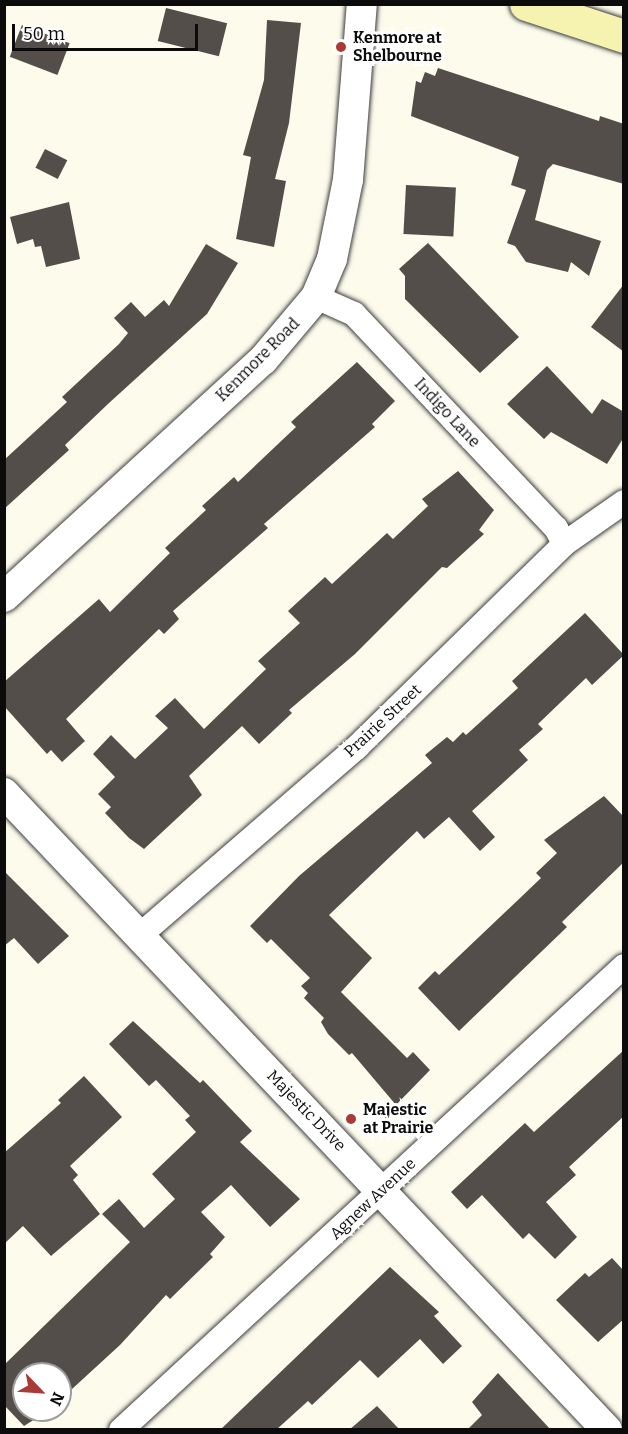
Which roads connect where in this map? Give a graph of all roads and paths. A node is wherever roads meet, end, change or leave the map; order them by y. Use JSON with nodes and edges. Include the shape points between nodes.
{"nodes":[{"id":1,"x":362,"y":4,"type":"edge"},
{"id":2,"x":526,"y":4,"type":"edge"},
{"id":3,"x":624,"y":36,"type":"edge"},
{"id":4,"x":316,"y":297,"type":"junction"},
{"id":5,"x":624,"y":502,"type":"edge"},
{"id":6,"x":564,"y":544,"type":"junction"},
{"id":7,"x":4,"y":597,"type":"edge"},
{"id":8,"x":4,"y":793,"type":"edge"},
{"id":9,"x":140,"y":936,"type":"junction"},
{"id":10,"x":624,"y":966,"type":"edge"},
{"id":11,"x":382,"y":1191,"type":"junction"},
{"id":12,"x":122,"y":1430,"type":"edge"},
{"id":13,"x":607,"y":1430,"type":"edge"}],
"edges":[{"from":1,"to":4,"type":"street","name":"Kenmore Road","via":[[348,180],[332,259]]},
{"from":2,"to":3,"type":"main road"},
{"from":4,"to":6,"type":"street","name":"Indigo Lane","via":[[354,314],[556,528]]},
{"from":4,"to":7,"type":"street","name":"Kenmore Road","via":[[263,360]]},
{"from":5,"to":6,"type":"street","name":"Prairie Street"},
{"from":6,"to":9,"type":"street","name":"Prairie Street","via":[[357,747]]},
{"from":8,"to":9,"type":"street","name":"Majestic Drive"},
{"from":9,"to":11,"type":"street","name":"Majestic Drive"},
{"from":10,"to":11,"type":"street","name":"Agnew Avenue"},
{"from":11,"to":12,"type":"street","name":"Agnew Avenue"},
{"from":11,"to":13,"type":"street","name":"Majestic Drive"}]}
